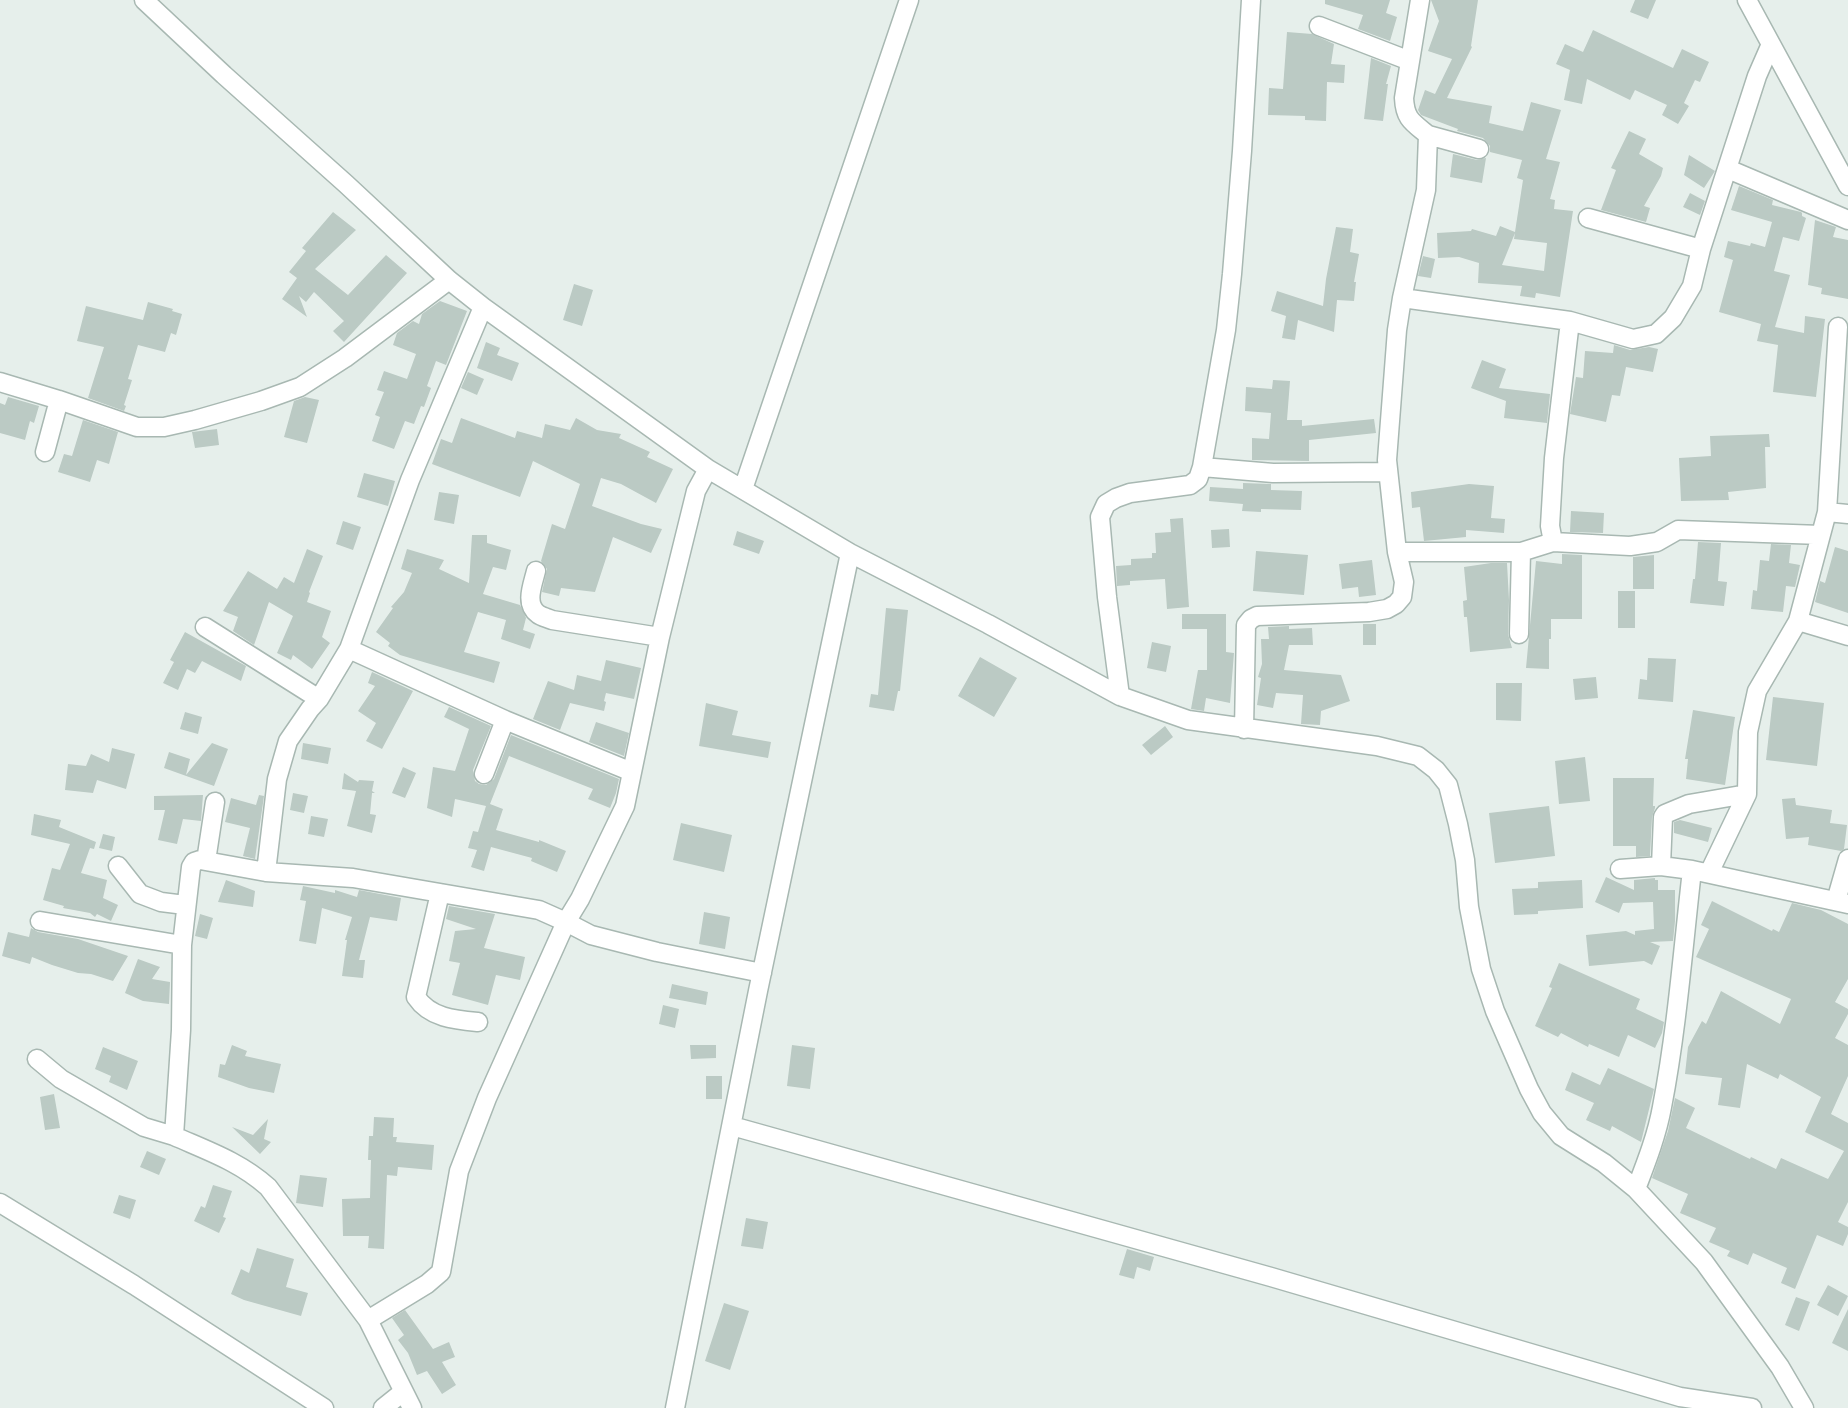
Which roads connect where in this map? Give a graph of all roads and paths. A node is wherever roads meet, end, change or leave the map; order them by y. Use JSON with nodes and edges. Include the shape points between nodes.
{"nodes":[{"id":1,"x":144,"y":0,"type":"edge"},
{"id":2,"x":909,"y":0,"type":"edge"},
{"id":3,"x":1251,"y":0,"type":"edge"},
{"id":4,"x":1420,"y":0,"type":"edge"},
{"id":5,"x":1747,"y":0,"type":"edge"},
{"id":6,"x":1319,"y":26,"type":"dead end"},
{"id":7,"x":1772,"y":44,"type":"junction"},
{"id":8,"x":1410,"y":61,"type":"junction"},
{"id":9,"x":1428,"y":135,"type":"junction"},
{"id":10,"x":1479,"y":149,"type":"dead end"},
{"id":11,"x":1728,"y":170,"type":"junction"},
{"id":12,"x":1848,"y":186,"type":"edge"},
{"id":13,"x":1588,"y":218,"type":"dead end"},
{"id":14,"x":1848,"y":220,"type":"edge"},
{"id":15,"x":1701,"y":249,"type":"junction"},
{"id":16,"x":449,"y":279,"type":"junction"},
{"id":17,"x":1402,"y":298,"type":"junction"},
{"id":18,"x":483,"y":307,"type":"junction"},
{"id":19,"x":1570,"y":321,"type":"junction"},
{"id":20,"x":1838,"y":327,"type":"dead end"},
{"id":21,"x":0,"y":382,"type":"edge"},
{"id":22,"x":59,"y":400,"type":"junction"},
{"id":23,"x":45,"y":452,"type":"dead end"},
{"id":24,"x":1202,"y":467,"type":"junction"},
{"id":25,"x":708,"y":469,"type":"junction"},
{"id":26,"x":1388,"y":472,"type":"junction"},
{"id":27,"x":743,"y":489,"type":"junction"},
{"id":28,"x":1827,"y":512,"type":"junction"},
{"id":29,"x":1848,"y":514,"type":"edge"},
{"id":30,"x":1821,"y":535,"type":"junction"},
{"id":31,"x":1553,"y":542,"type":"junction"},
{"id":32,"x":1397,"y":552,"type":"junction"},
{"id":33,"x":1521,"y":552,"type":"junction"},
{"id":34,"x":850,"y":553,"type":"junction"},
{"id":35,"x":536,"y":571,"type":"dead end"},
{"id":36,"x":1798,"y":621,"type":"junction"},
{"id":37,"x":205,"y":627,"type":"dead end"},
{"id":38,"x":1519,"y":634,"type":"dead end"},
{"id":39,"x":1848,"y":636,"type":"edge"},
{"id":40,"x":660,"y":637,"type":"junction"},
{"id":41,"x":349,"y":649,"type":"junction"},
{"id":42,"x":1120,"y":696,"type":"junction"},
{"id":43,"x":319,"y":699,"type":"junction"},
{"id":44,"x":506,"y":720,"type":"junction"},
{"id":45,"x":1244,"y":729,"type":"junction"},
{"id":46,"x":632,"y":772,"type":"junction"},
{"id":47,"x":484,"y":774,"type":"dead end"},
{"id":48,"x":1748,"y":794,"type":"junction"},
{"id":49,"x":215,"y":802,"type":"dead end"},
{"id":50,"x":1848,"y":859,"type":"edge"},
{"id":51,"x":206,"y":861,"type":"junction"},
{"id":52,"x":118,"y":866,"type":"dead end"},
{"id":53,"x":1661,"y":866,"type":"junction"},
{"id":54,"x":1620,"y":869,"type":"dead end"},
{"id":55,"x":266,"y":872,"type":"junction"},
{"id":56,"x":1700,"y":872,"type":"junction"},
{"id":57,"x":440,"y":893,"type":"junction"},
{"id":58,"x":1842,"y":902,"type":"edge"},
{"id":59,"x":185,"y":905,"type":"junction"},
{"id":60,"x":40,"y":921,"type":"dead end"},
{"id":61,"x":566,"y":922,"type":"junction"},
{"id":62,"x":182,"y":945,"type":"junction"},
{"id":63,"x":762,"y":973,"type":"junction"},
{"id":64,"x":478,"y":1022,"type":"dead end"},
{"id":65,"x":37,"y":1059,"type":"dead end"},
{"id":66,"x":732,"y":1126,"type":"junction"},
{"id":67,"x":174,"y":1136,"type":"junction"},
{"id":68,"x":1636,"y":1190,"type":"junction"},
{"id":69,"x":0,"y":1203,"type":"edge"},
{"id":70,"x":368,"y":1320,"type":"junction"},
{"id":71,"x":403,"y":1392,"type":"junction"},
{"id":72,"x":324,"y":1408,"type":"edge"},
{"id":73,"x":383,"y":1408,"type":"edge"},
{"id":74,"x":412,"y":1408,"type":"edge"},
{"id":75,"x":675,"y":1408,"type":"edge"},
{"id":76,"x":1752,"y":1408,"type":"edge"},
{"id":77,"x":1804,"y":1408,"type":"edge"}],
"edges":[{"from":1,"to":16,"type":"street"},
{"from":2,"to":27,"type":"street"},
{"from":3,"to":24,"type":"street","via":[[1232,274]]},
{"from":4,"to":8,"type":"street"},
{"from":5,"to":7,"type":"street"},
{"from":6,"to":8,"type":"street"},
{"from":7,"to":11,"type":"street","via":[[1757,76]]},
{"from":7,"to":12,"type":"street"},
{"from":8,"to":9,"type":"street","via":[[1405,110],[1409,120]]},
{"from":9,"to":10,"type":"street"},
{"from":9,"to":17,"type":"street","via":[[1426,190]]},
{"from":11,"to":14,"type":"street"},
{"from":11,"to":15,"type":"street"},
{"from":13,"to":15,"type":"street"},
{"from":15,"to":19,"type":"street","via":[[1692,286],[1673,318],[1656,334],[1633,339]]},
{"from":16,"to":18,"type":"street"},
{"from":16,"to":22,"type":"street","via":[[345,358],[300,387],[261,401],[164,427],[137,427]]},
{"from":17,"to":19,"type":"street"},
{"from":17,"to":26,"type":"street"},
{"from":18,"to":25,"type":"street"},
{"from":18,"to":41,"type":"street","via":[[410,480]]},
{"from":19,"to":31,"type":"street","via":[[1554,459],[1550,526]]},
{"from":20,"to":28,"type":"street"},
{"from":21,"to":22,"type":"street"},
{"from":22,"to":23,"type":"street"},
{"from":24,"to":26,"type":"street","via":[[1274,474]]},
{"from":24,"to":42,"type":"street","via":[[1198,479],[1190,484],[1116,498],[1106,504],[1100,517]]},
{"from":25,"to":27,"type":"street"},
{"from":25,"to":40,"type":"street","via":[[696,491]]},
{"from":26,"to":32,"type":"street"},
{"from":27,"to":34,"type":"street"},
{"from":28,"to":29,"type":"street"},
{"from":28,"to":30,"type":"street"},
{"from":30,"to":31,"type":"street","via":[[1678,530],[1657,542],[1630,546]]},
{"from":30,"to":36,"type":"street"},
{"from":31,"to":33,"type":"street"},
{"from":32,"to":33,"type":"street"},
{"from":32,"to":45,"type":"street","via":[[1404,582],[1402,597],[1387,609],[1251,619],[1246,625]]},
{"from":33,"to":38,"type":"street"},
{"from":34,"to":42,"type":"street"},
{"from":34,"to":63,"type":"street"},
{"from":35,"to":40,"type":"street","via":[[530,598],[537,614],[552,620]]},
{"from":36,"to":39,"type":"street"},
{"from":36,"to":48,"type":"street","via":[[1757,691],[1748,732]]},
{"from":37,"to":43,"type":"street"},
{"from":40,"to":46,"type":"street"},
{"from":41,"to":43,"type":"street"},
{"from":41,"to":44,"type":"street"},
{"from":42,"to":45,"type":"street","via":[[1188,720]]},
{"from":43,"to":55,"type":"street","via":[[288,741],[277,779]]},
{"from":44,"to":46,"type":"street"},
{"from":44,"to":47,"type":"street"},
{"from":45,"to":68,"type":"street","via":[[1377,746],[1418,756],[1436,770],[1448,785],[1465,860],[1481,969],[1529,1089],[1561,1136],[1604,1162]]},
{"from":46,"to":61,"type":"street","via":[[625,806]]},
{"from":48,"to":53,"type":"street","via":[[1689,804],[1665,814]]},
{"from":48,"to":56,"type":"street"},
{"from":49,"to":51,"type":"street"},
{"from":50,"to":58,"type":"street"},
{"from":51,"to":55,"type":"street"},
{"from":51,"to":59,"type":"street","via":[[194,862],[191,867]]},
{"from":52,"to":59,"type":"street","via":[[140,894]]},
{"from":53,"to":54,"type":"street"},
{"from":53,"to":56,"type":"street"},
{"from":55,"to":57,"type":"street","via":[[353,878]]},
{"from":56,"to":58,"type":"street"},
{"from":56,"to":68,"type":"street","via":[[1662,1108]]},
{"from":57,"to":61,"type":"street","via":[[539,910]]},
{"from":57,"to":64,"type":"street","via":[[416,997],[435,1015]]},
{"from":59,"to":62,"type":"street"},
{"from":60,"to":62,"type":"street"},
{"from":61,"to":63,"type":"street","via":[[591,934],[646,949]]},
{"from":61,"to":70,"type":"street","via":[[476,1123],[459,1171],[441,1272]]},
{"from":62,"to":67,"type":"street"},
{"from":63,"to":66,"type":"street"},
{"from":65,"to":67,"type":"street","via":[[61,1079],[144,1127]]},
{"from":66,"to":75,"type":"street"},
{"from":66,"to":76,"type":"street","via":[[1680,1397]]},
{"from":67,"to":70,"type":"street","via":[[230,1160],[268,1187]]},
{"from":68,"to":77,"type":"street","via":[[1704,1262],[1780,1366]]},
{"from":69,"to":72,"type":"street"},
{"from":70,"to":71,"type":"street"},
{"from":71,"to":73,"type":"street"},
{"from":71,"to":74,"type":"street"}]}
